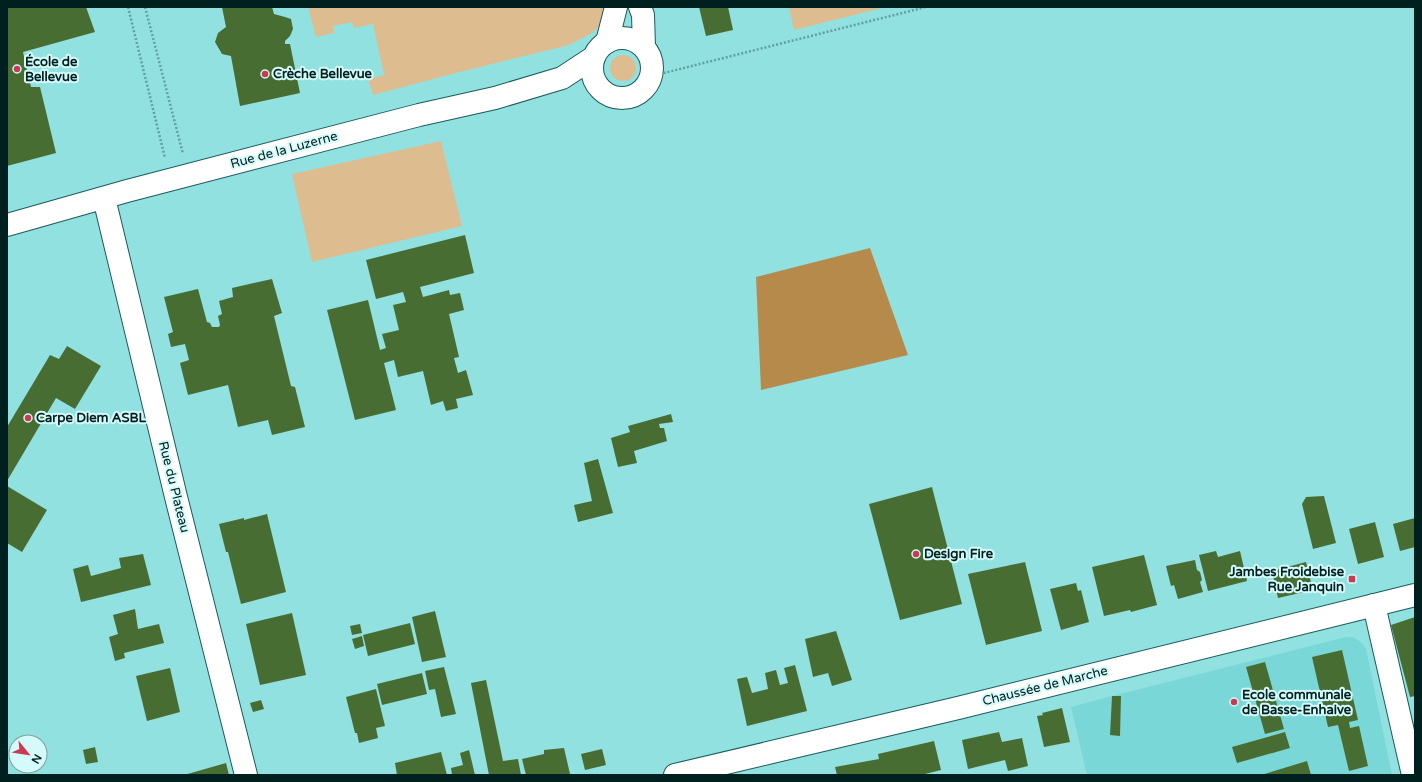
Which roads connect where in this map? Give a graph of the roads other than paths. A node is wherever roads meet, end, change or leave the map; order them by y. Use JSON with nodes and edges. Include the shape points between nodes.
{"nodes":[{"id":1,"x":616,"y":7,"type":"edge"},
{"id":2,"x":640,"y":7,"type":"edge"},
{"id":3,"x":644,"y":47,"type":"junction"},
{"id":4,"x":600,"y":50,"type":"junction"},
{"id":5,"x":562,"y":78,"type":"junction"},
{"id":6,"x":598,"y":85,"type":"junction"},
{"id":7,"x":104,"y":198,"type":"junction"},
{"id":8,"x":7,"y":225,"type":"edge"},
{"id":9,"x":1415,"y":595,"type":"edge"},
{"id":10,"x":1374,"y":605,"type":"junction"},
{"id":11,"x":246,"y":775,"type":"edge"},
{"id":12,"x":675,"y":775,"type":"edge"},
{"id":13,"x":1413,"y":775,"type":"edge"}],
"edges":[{"from":1,"to":4,"type":"street"},
{"from":2,"to":3,"type":"street"},
{"from":3,"to":4,"type":"street","via":[[636,41],[616,38]]},
{"from":3,"to":6,"type":"street","via":[[650,55],[652,76],[641,92],[622,98],[613,97]]},
{"from":4,"to":5,"type":"street","name":"Rue de la Luzerne"},
{"from":4,"to":6,"type":"street","via":[[592,67]]},
{"from":5,"to":6,"type":"street","name":"Rue de la Luzerne"},
{"from":5,"to":7,"type":"street","name":"Rue de la Luzerne","via":[[495,98],[419,115]]},
{"from":7,"to":8,"type":"street","name":"Rue de la Luzerne"},
{"from":7,"to":11,"type":"street","name":"Rue du Plateau"},
{"from":9,"to":10,"type":"street","name":"Chaussée de Marche"},
{"from":10,"to":12,"type":"street","name":"Chaussée de Marche"},
{"from":10,"to":13,"type":"street"}]}
